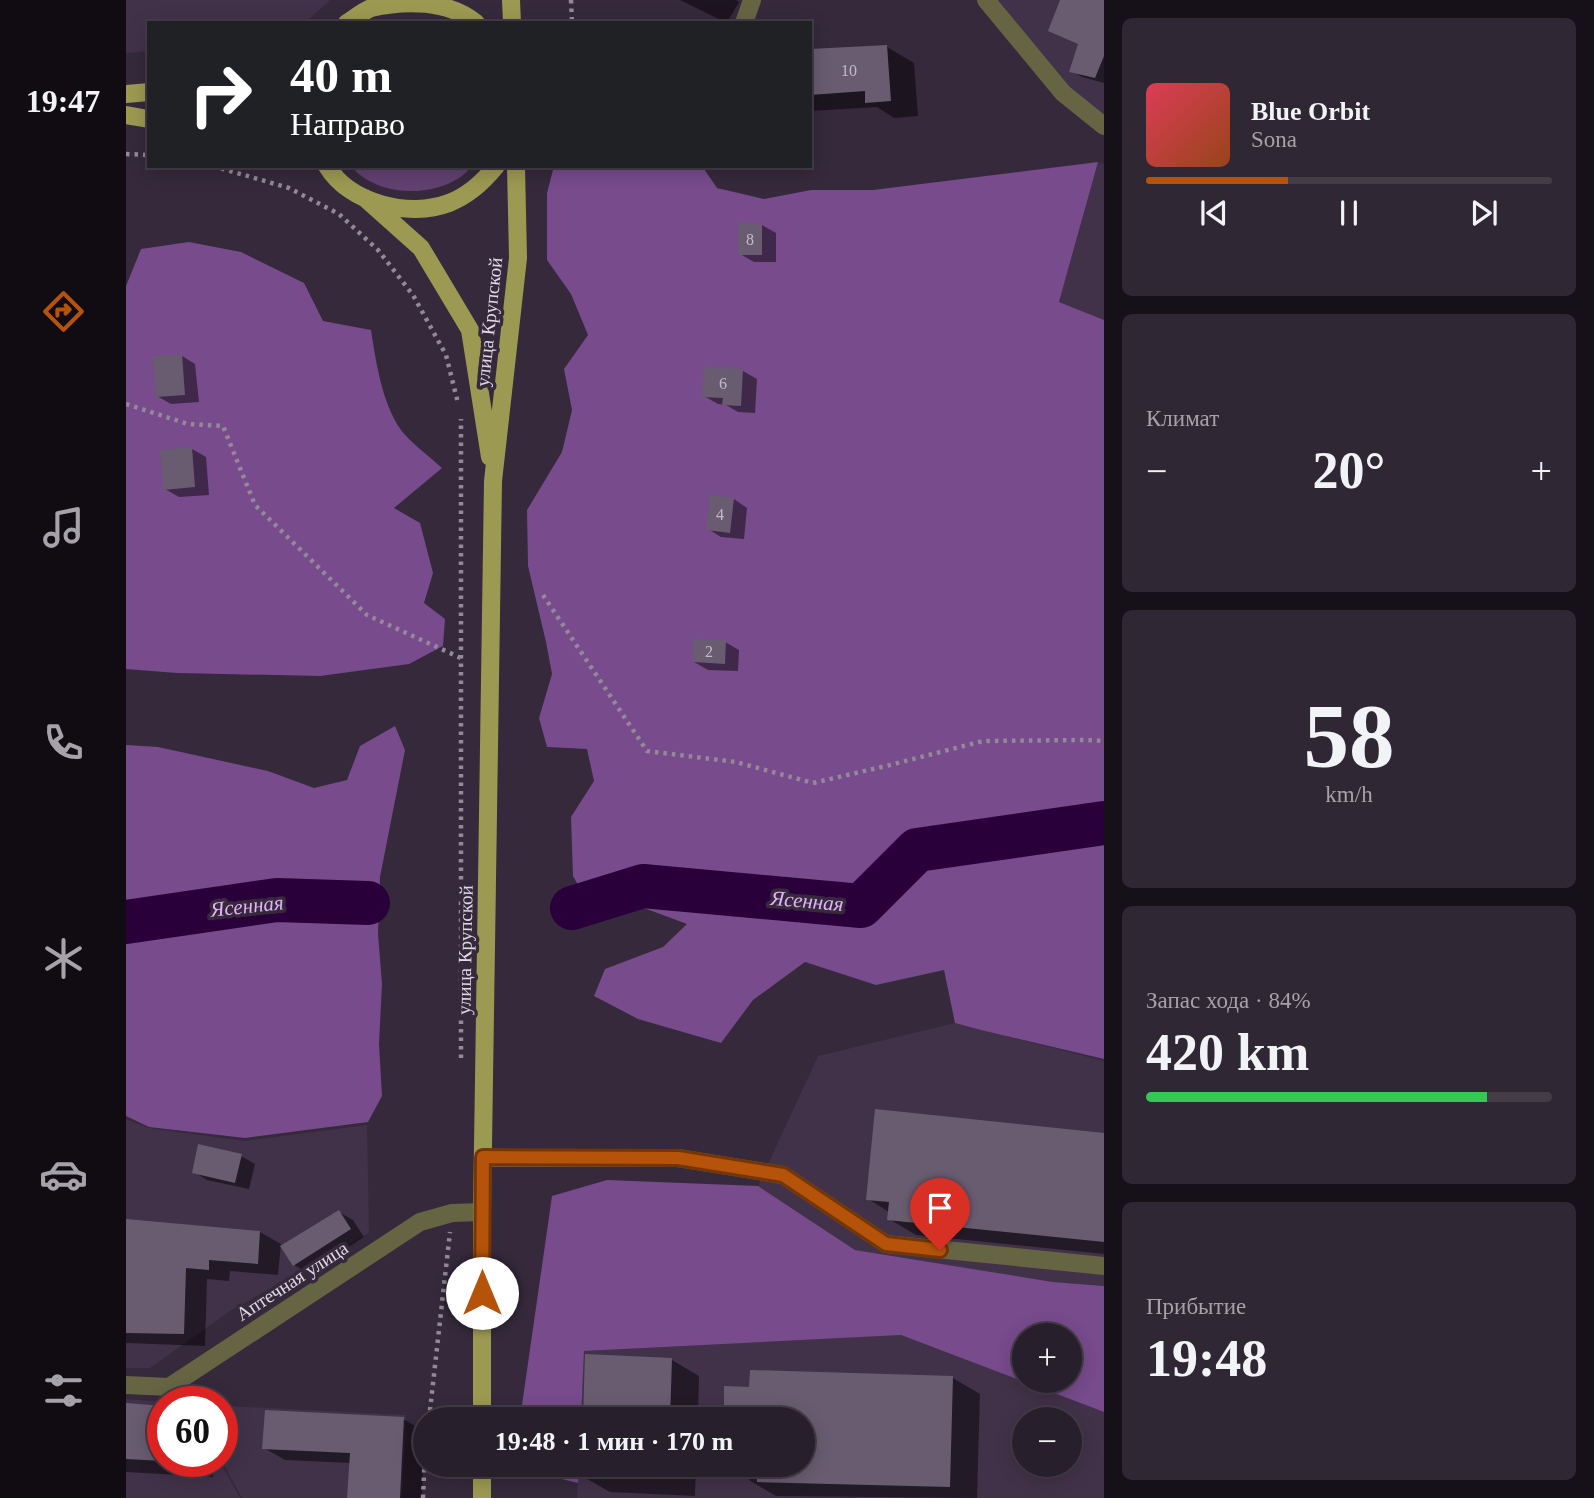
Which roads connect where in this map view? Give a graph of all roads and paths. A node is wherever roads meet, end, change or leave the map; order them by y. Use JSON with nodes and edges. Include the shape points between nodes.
{"nodes":[{"id":1,"x":511,"y":0,"type":"edge"},
{"id":2,"x":571,"y":0,"type":"edge"},
{"id":3,"x":752,"y":0,"type":"edge"},
{"id":4,"x":986,"y":0,"type":"edge"},
{"id":5,"x":374,"y":4,"type":"edge"},
{"id":6,"x":350,"y":21,"type":"edge"},
{"id":7,"x":473,"y":21,"type":"edge"},
{"id":8,"x":512,"y":21,"type":"edge"},
{"id":9,"x":572,"y":21,"type":"edge"},
{"id":10,"x":745,"y":21,"type":"edge"},
{"id":11,"x":147,"y":92,"type":"edge"},
{"id":12,"x":126,"y":94,"type":"edge"},
{"id":13,"x":126,"y":115,"type":"edge"},
{"id":14,"x":147,"y":118,"type":"edge"},
{"id":15,"x":1104,"y":126,"type":"edge"},
{"id":16,"x":126,"y":154,"type":"edge"},
{"id":17,"x":147,"y":155,"type":"edge"},
{"id":18,"x":220,"y":168,"type":"edge"},
{"id":19,"x":325,"y":168,"type":"edge"},
{"id":20,"x":494,"y":168,"type":"edge"},
{"id":21,"x":516,"y":168,"type":"edge"},
{"id":22,"x":365,"y":198,"type":"junction"},
{"id":23,"x":126,"y":404,"type":"edge"},
{"id":24,"x":493,"y":481,"type":"junction"},
{"id":25,"x":543,"y":595,"type":"dead end"},
{"id":26,"x":461,"y":658,"type":"junction"},
{"id":27,"x":1104,"y":741,"type":"edge"},
{"id":28,"x":461,"y":1060,"type":"dead end"},
{"id":29,"x":483,"y":1157,"type":"junction"},
{"id":30,"x":482,"y":1212,"type":"junction"},
{"id":31,"x":452,"y":1213,"type":"junction"},
{"id":32,"x":1104,"y":1266,"type":"edge"},
{"id":33,"x":126,"y":1385,"type":"edge"},
{"id":34,"x":430,"y":1407,"type":"edge"},
{"id":35,"x":482,"y":1407,"type":"edge"},
{"id":36,"x":424,"y":1477,"type":"edge"},
{"id":37,"x":482,"y":1477,"type":"edge"},
{"id":38,"x":423,"y":1498,"type":"edge"},
{"id":39,"x":482,"y":1498,"type":"edge"}],
"edges":[{"from":1,"to":8,"type":"main road"},
{"from":2,"to":9,"type":"path"},
{"from":3,"to":10,"type":"street"},
{"from":4,"to":15,"type":"street","via":[[1063,93]]},
{"from":5,"to":6,"type":"main road"},
{"from":5,"to":7,"type":"main road","via":[[423,0],[450,7]]},
{"from":11,"to":12,"type":"main road"},
{"from":13,"to":14,"type":"main road"},
{"from":16,"to":17,"type":"path"},
{"from":18,"to":26,"type":"path","via":[[289,188],[339,214],[378,250],[413,295],[446,355],[461,414]]},
{"from":19,"to":22,"type":"main road"},
{"from":20,"to":22,"type":"main road","via":[[474,188],[449,203],[421,209],[392,208]]},
{"from":21,"to":24,"type":"main road","name":"улица Крупской","via":[[518,258]]},
{"from":22,"to":24,"type":"main road","name":"улица Крупской","via":[[421,248],[470,330]]},
{"from":23,"to":26,"type":"path","via":[[188,424],[223,426],[255,505],[368,615]]},
{"from":24,"to":29,"type":"main road","name":"улица Крупской"},
{"from":25,"to":27,"type":"path","via":[[647,751],[736,762],[813,783],[983,741]]},
{"from":26,"to":28,"type":"path"},
{"from":29,"to":30,"type":"main road","name":"улица Крупской"},
{"from":29,"to":32,"type":"street","via":[[678,1158],[783,1175],[886,1244]]},
{"from":30,"to":31,"type":"street","name":"Аптечная улица"},
{"from":30,"to":35,"type":"main road","name":"улица Крупской"},
{"from":31,"to":33,"type":"street","name":"Аптечная улица","via":[[420,1222],[169,1387]]},
{"from":31,"to":34,"type":"path"},
{"from":36,"to":38,"type":"path"},
{"from":37,"to":39,"type":"main road"}]}
